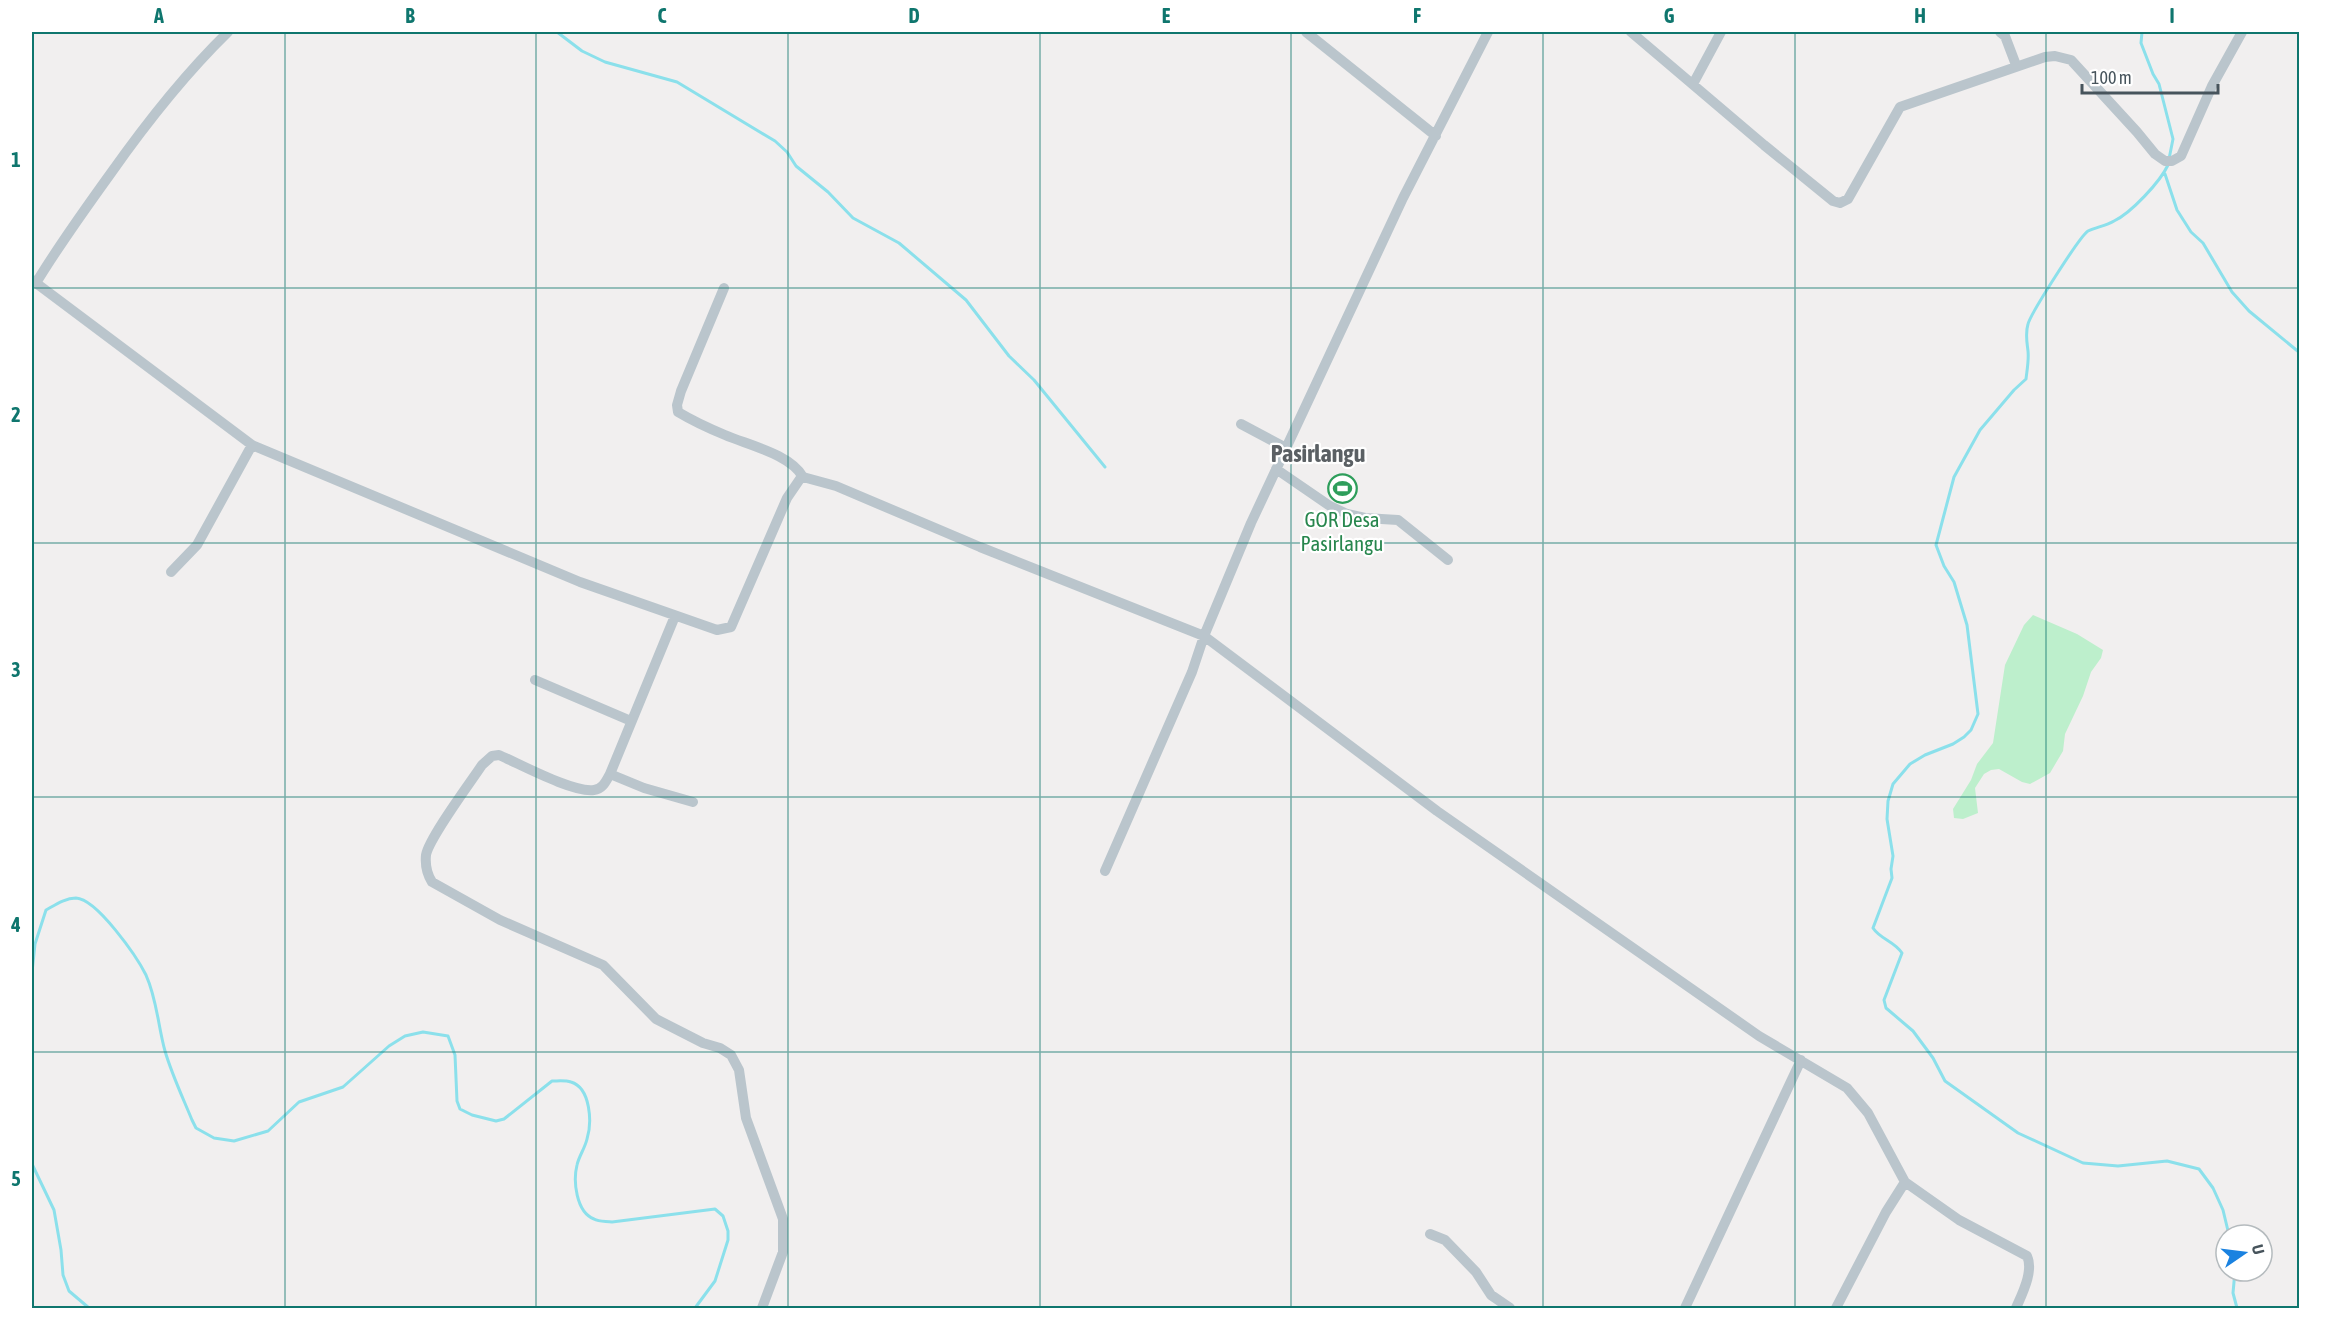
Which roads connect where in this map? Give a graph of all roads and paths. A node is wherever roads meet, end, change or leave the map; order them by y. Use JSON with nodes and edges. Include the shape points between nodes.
{"nodes":[{"id":1,"x":228,"y":32,"type":"edge"},
{"id":2,"x":1306,"y":32,"type":"edge"},
{"id":3,"x":1488,"y":32,"type":"edge"},
{"id":4,"x":1631,"y":32,"type":"edge"},
{"id":5,"x":1722,"y":32,"type":"edge"},
{"id":6,"x":2000,"y":32,"type":"edge"},
{"id":7,"x":2242,"y":32,"type":"edge"},
{"id":8,"x":2016,"y":65,"type":"junction"},
{"id":9,"x":1693,"y":84,"type":"junction"},
{"id":10,"x":1436,"y":136,"type":"junction"},
{"id":11,"x":34,"y":282,"type":"edge"},
{"id":12,"x":724,"y":288,"type":"dead end"},
{"id":13,"x":1241,"y":424,"type":"dead end"},
{"id":14,"x":252,"y":445,"type":"junction"},
{"id":15,"x":1286,"y":448,"type":"junction"},
{"id":16,"x":1276,"y":469,"type":"junction"},
{"id":17,"x":803,"y":477,"type":"junction"},
{"id":18,"x":1448,"y":560,"type":"dead end"},
{"id":19,"x":171,"y":572,"type":"dead end"},
{"id":20,"x":675,"y":616,"type":"junction"},
{"id":21,"x":1204,"y":636,"type":"junction"},
{"id":22,"x":535,"y":680,"type":"dead end"},
{"id":23,"x":631,"y":721,"type":"junction"},
{"id":24,"x":610,"y":774,"type":"junction"},
{"id":25,"x":693,"y":802,"type":"dead end"},
{"id":26,"x":1105,"y":871,"type":"dead end"},
{"id":27,"x":1801,"y":1060,"type":"junction"},
{"id":28,"x":1905,"y":1182,"type":"junction"},
{"id":29,"x":1430,"y":1234,"type":"dead end"},
{"id":30,"x":762,"y":1308,"type":"edge"},
{"id":31,"x":1510,"y":1308,"type":"edge"},
{"id":32,"x":1685,"y":1308,"type":"edge"},
{"id":33,"x":1836,"y":1308,"type":"edge"},
{"id":34,"x":2016,"y":1308,"type":"edge"}],
"edges":[{"from":1,"to":11,"type":"street","via":[[186,74],[140,131]]},
{"from":2,"to":10,"type":"street"},
{"from":3,"to":10,"type":"street"},
{"from":4,"to":9,"type":"street"},
{"from":5,"to":9,"type":"street"},
{"from":6,"to":8,"type":"street"},
{"from":7,"to":8,"type":"street","via":[[2212,86],[2181,156],[2172,161],[2155,154],[2071,60],[2055,56]]},
{"from":8,"to":9,"type":"street","via":[[1900,107],[1848,199],[1840,202],[1833,201]]},
{"from":10,"to":15,"type":"street"},
{"from":11,"to":14,"type":"street"},
{"from":12,"to":17,"type":"street","via":[[681,391],[678,412],[767,451]]},
{"from":13,"to":15,"type":"street"},
{"from":14,"to":19,"type":"street","via":[[197,545]]},
{"from":14,"to":20,"type":"street","via":[[580,582]]},
{"from":15,"to":16,"type":"street"},
{"from":16,"to":18,"type":"street","via":[[1347,514],[1398,520]]},
{"from":16,"to":21,"type":"street"},
{"from":17,"to":20,"type":"street","via":[[787,498],[731,627],[717,630]]},
{"from":17,"to":21,"type":"street","via":[[836,486]]},
{"from":20,"to":23,"type":"street"},
{"from":21,"to":26,"type":"street"},
{"from":21,"to":27,"type":"street","via":[[1437,811],[1759,1036]]},
{"from":22,"to":23,"type":"street"},
{"from":23,"to":24,"type":"street"},
{"from":24,"to":25,"type":"street"},
{"from":24,"to":30,"type":"street","via":[[603,786],[593,791],[564,784],[499,755],[492,756],[482,765],[429,848],[428,875],[432,882],[500,920],[603,965],[656,1019],[731,1055],[740,1070],[746,1118],[783,1220],[783,1252]]},
{"from":27,"to":28,"type":"street","via":[[1839,1082],[1861,1102]]},
{"from":27,"to":32,"type":"street"},
{"from":28,"to":33,"type":"street"},
{"from":28,"to":34,"type":"street","via":[[1959,1220],[2027,1256],[2028,1274]]},
{"from":29,"to":31,"type":"street","via":[[1445,1240],[1469,1264],[1491,1295]]}]}
